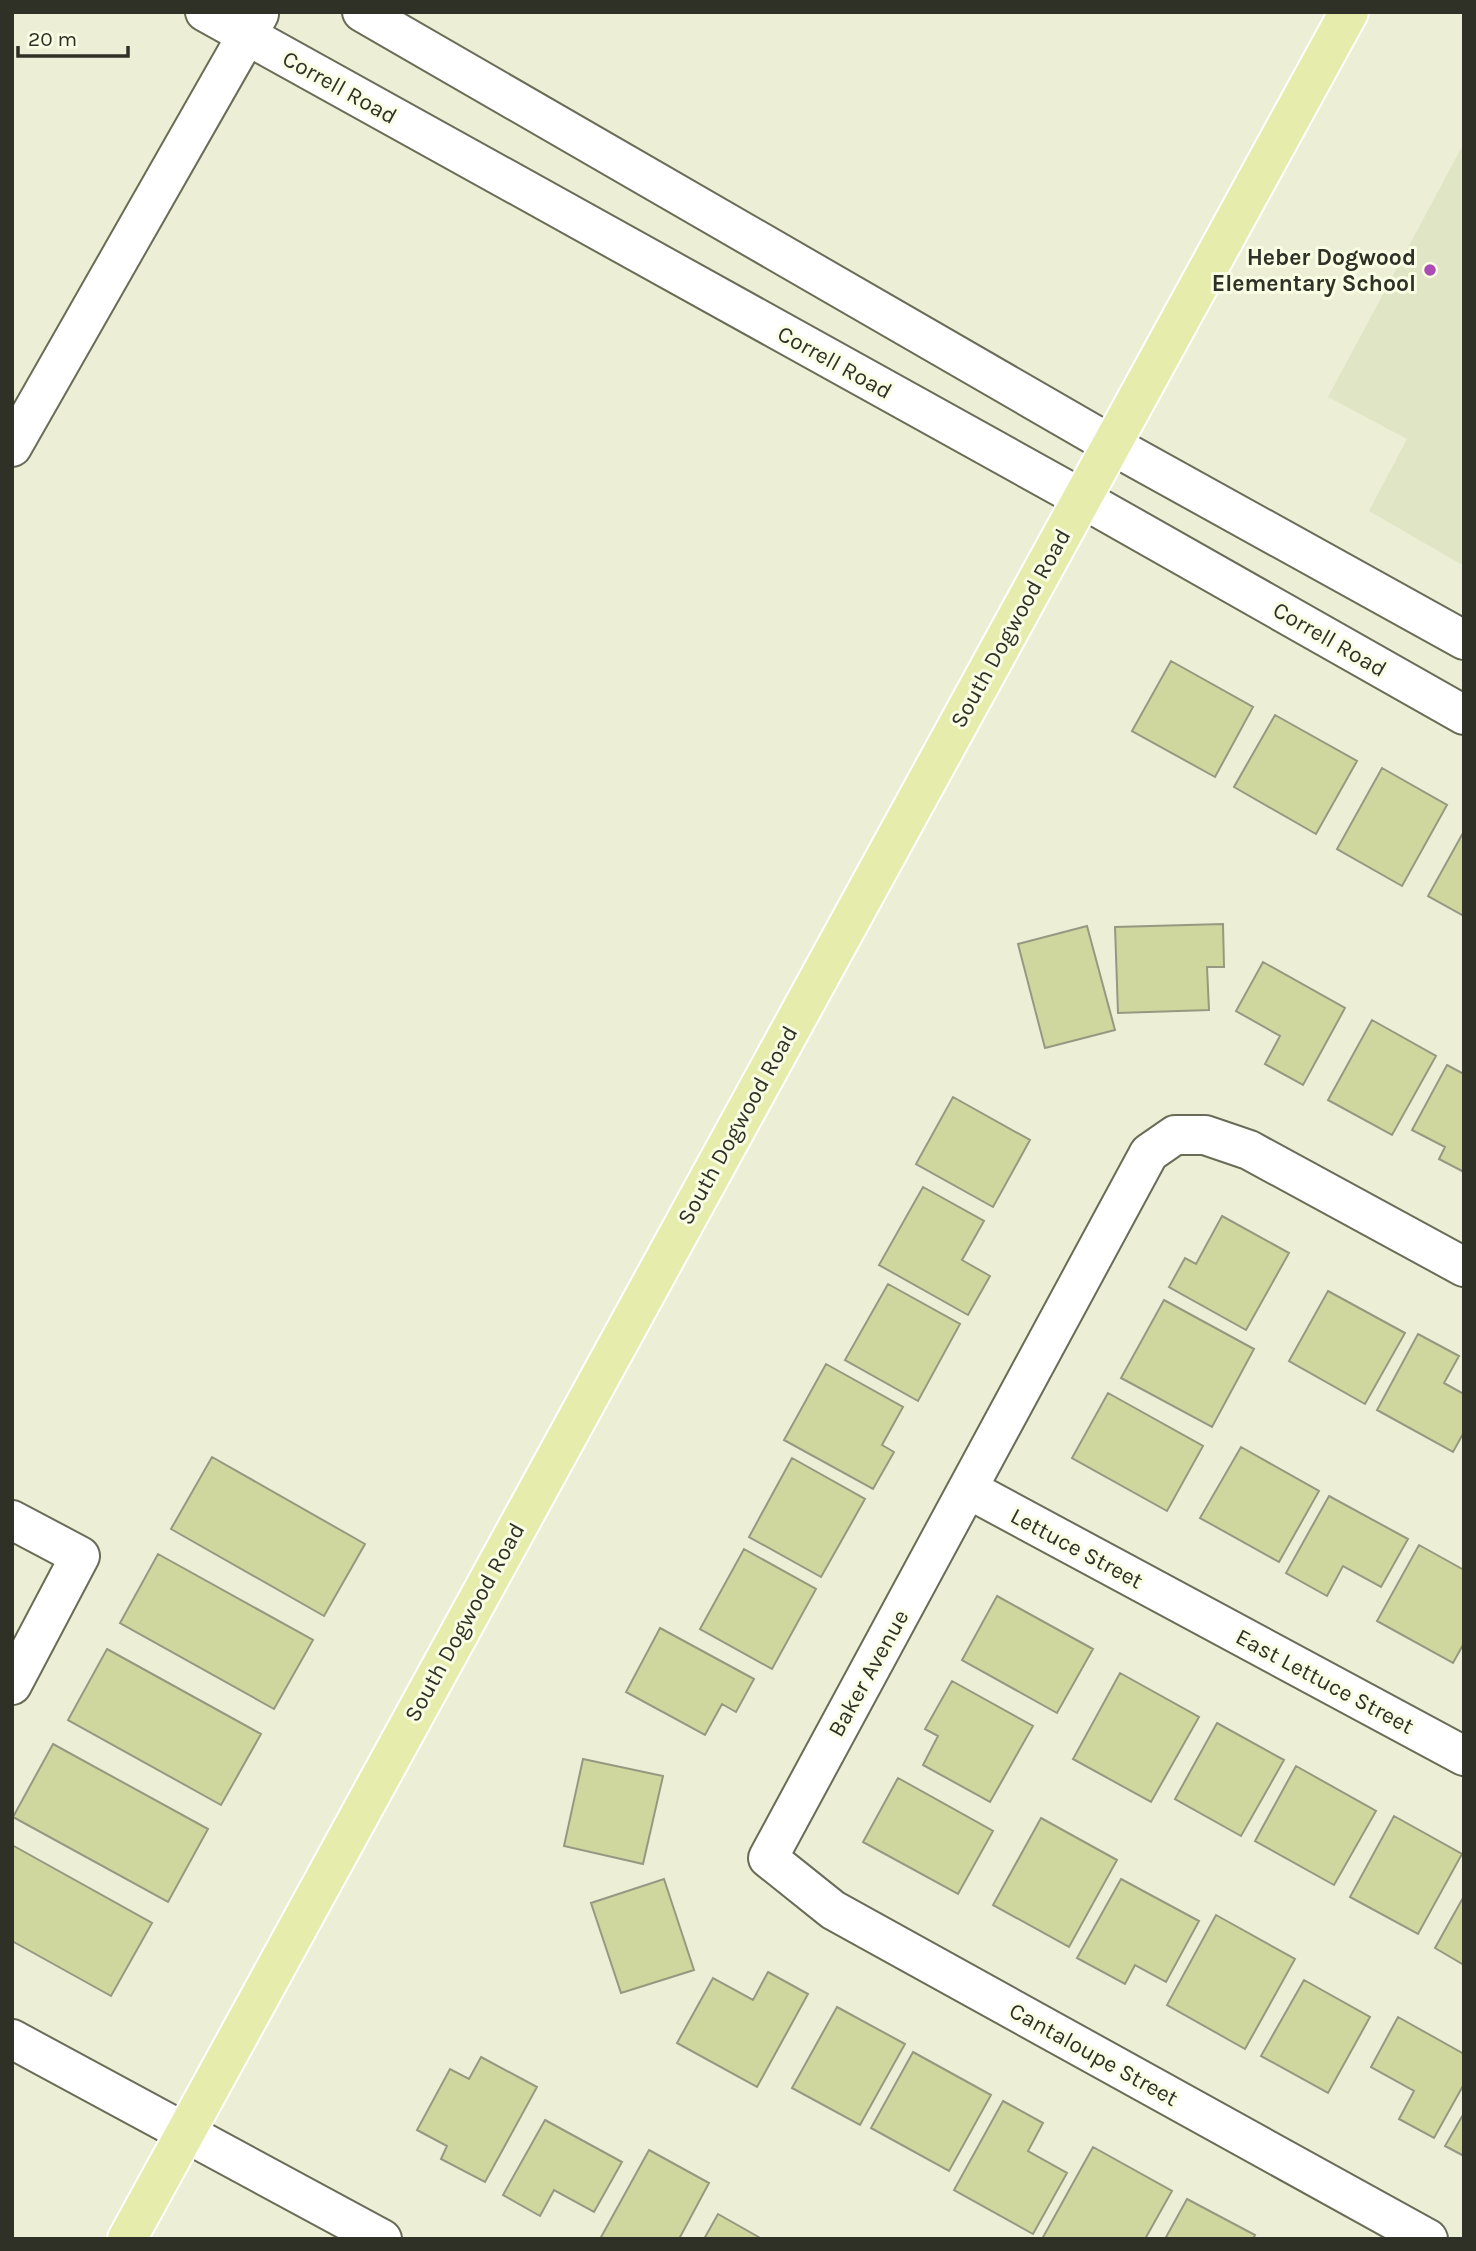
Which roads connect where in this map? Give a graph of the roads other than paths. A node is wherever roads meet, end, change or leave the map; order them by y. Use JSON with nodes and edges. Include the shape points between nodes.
{"nodes":[{"id":1,"x":205,"y":12,"type":"edge"},
{"id":2,"x":362,"y":12,"type":"edge"},
{"id":3,"x":1349,"y":12,"type":"edge"},
{"id":4,"x":253,"y":24,"type":"edge"},
{"id":5,"x":1110,"y":444,"type":"junction"},
{"id":6,"x":12,"y":447,"type":"edge"},
{"id":7,"x":1081,"y":498,"type":"junction"},
{"id":8,"x":1464,"y":640,"type":"edge"},
{"id":9,"x":1464,"y":715,"type":"edge"},
{"id":10,"x":1464,"y":1267,"type":"edge"},
{"id":11,"x":968,"y":1489,"type":"junction"},
{"id":12,"x":12,"y":1520,"type":"edge"},
{"id":13,"x":1187,"y":1607,"type":"joint"},
{"id":14,"x":12,"y":1685,"type":"edge"},
{"id":15,"x":1464,"y":1756,"type":"edge"},
{"id":16,"x":768,"y":1857,"type":"joint"},
{"id":17,"x":12,"y":2039,"type":"edge"},
{"id":18,"x":185,"y":2131,"type":"junction"},
{"id":19,"x":127,"y":2239,"type":"edge"},
{"id":20,"x":382,"y":2239,"type":"edge"},
{"id":21,"x":1429,"y":2239,"type":"edge"}],
"edges":[{"from":1,"to":4,"type":"street","name":"Correll Road"},
{"from":2,"to":5,"type":"street"},
{"from":3,"to":5,"type":"main road","name":"South Dogwood Road"},
{"from":4,"to":6,"type":"street"},
{"from":4,"to":7,"type":"street","name":"Correll Road"},
{"from":5,"to":7,"type":"main road","name":"South Dogwood Road"},
{"from":5,"to":8,"type":"street"},
{"from":7,"to":9,"type":"street","name":"Correll Road"},
{"from":7,"to":18,"type":"main road","name":"South Dogwood Road"},
{"from":10,"to":11,"type":"street","name":"Baker Avenue","via":[[1249,1150],[1205,1135],[1175,1135],[1149,1153]]},
{"from":11,"to":13,"type":"street","name":"Lettuce Street"},
{"from":11,"to":16,"type":"street","name":"Baker Avenue"},
{"from":12,"to":14,"type":"street","via":[[80,1556]]},
{"from":13,"to":15,"type":"street","name":"East Lettuce Street"},
{"from":16,"to":21,"type":"street","name":"Cantaloupe Street","via":[[833,1910]]},
{"from":17,"to":18,"type":"street"},
{"from":18,"to":19,"type":"main road","name":"South Dogwood Road"},
{"from":18,"to":20,"type":"street"}]}
